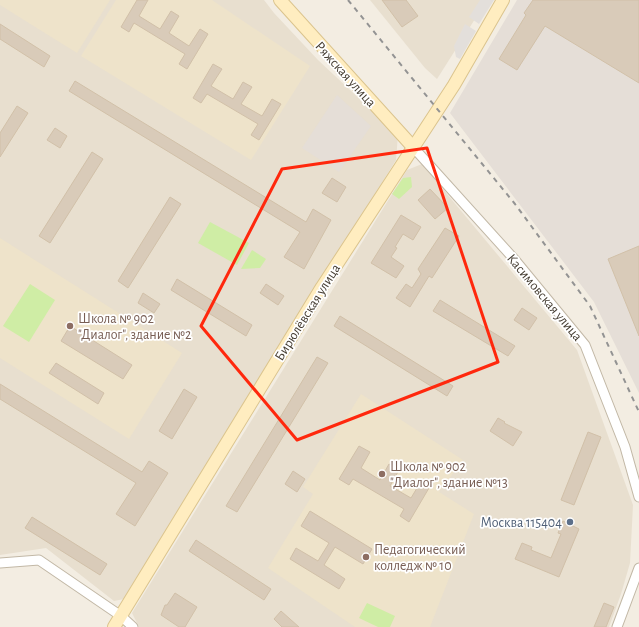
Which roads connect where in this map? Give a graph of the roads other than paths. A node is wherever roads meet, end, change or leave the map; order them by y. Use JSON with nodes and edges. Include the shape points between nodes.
{"nodes":[{"id":1,"x":280,"y":0,"type":"edge"},
{"id":2,"x":503,"y":0,"type":"edge"},
{"id":3,"x":413,"y":147,"type":"junction"},
{"id":4,"x":639,"y":497,"type":"edge"},
{"id":5,"x":0,"y":563,"type":"edge"},
{"id":6,"x":639,"y":568,"type":"edge"},
{"id":7,"x":121,"y":616,"type":"junction"},
{"id":8,"x":114,"y":627,"type":"edge"},
{"id":9,"x":133,"y":627,"type":"edge"},
{"id":10,"x":617,"y":627,"type":"edge"}],
"edges":[{"from":1,"to":3,"type":"street","name":"Ряжская улица"},
{"from":2,"to":3,"type":"street","name":"Бирюлёвская улица","via":[[454,85]]},
{"from":3,"to":4,"type":"street","name":"Касимовская улица","via":[[515,260],[585,345],[625,447]]},
{"from":3,"to":7,"type":"street","name":"Бирюлёвская улица","via":[[322,287]]},
{"from":5,"to":7,"type":"street","via":[[39,560]]},
{"from":6,"to":10,"type":"street"},
{"from":7,"to":8,"type":"street","name":"Бирюлёвская улица"},
{"from":7,"to":9,"type":"street"}]}
